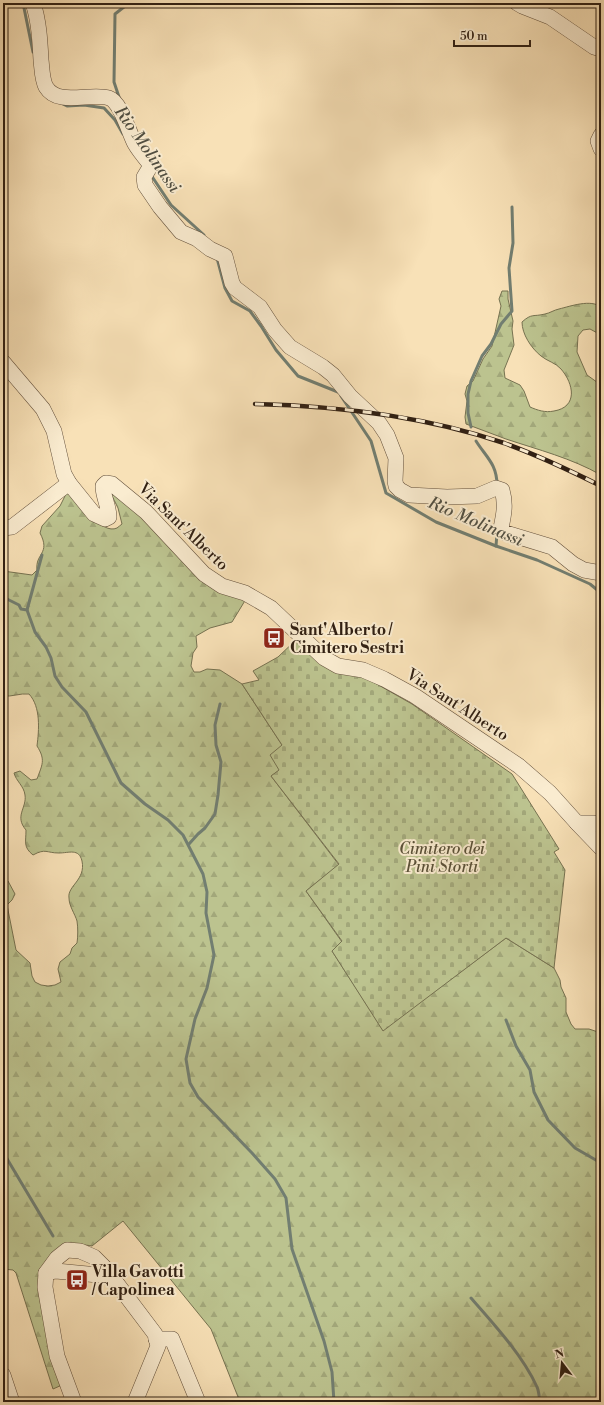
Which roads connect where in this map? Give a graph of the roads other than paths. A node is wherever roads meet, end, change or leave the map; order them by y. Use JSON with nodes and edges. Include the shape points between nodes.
{"nodes":[{"id":1,"x":33,"y":3,"type":"edge"},
{"id":2,"x":517,"y":3,"type":"edge"},
{"id":3,"x":601,"y":49,"type":"edge"},
{"id":4,"x":601,"y":135,"type":"edge"},
{"id":5,"x":601,"y":149,"type":"edge"},
{"id":6,"x":3,"y":362,"type":"edge"},
{"id":7,"x":69,"y":483,"type":"junction"},
{"id":8,"x":3,"y":528,"type":"edge"},
{"id":9,"x":601,"y":573,"type":"edge"},
{"id":10,"x":577,"y":823,"type":"junction"},
{"id":11,"x":601,"y":826,"type":"edge"},
{"id":12,"x":601,"y":848,"type":"edge"},
{"id":13,"x":46,"y":1273,"type":"junction"},
{"id":14,"x":110,"y":1274,"type":"junction"},
{"id":15,"x":156,"y":1339,"type":"junction"},
{"id":16,"x":3,"y":1375,"type":"edge"},
{"id":17,"x":12,"y":1402,"type":"edge"},
{"id":18,"x":74,"y":1402,"type":"edge"},
{"id":19,"x":135,"y":1402,"type":"edge"},
{"id":20,"x":198,"y":1402,"type":"edge"}],
"edges":[{"from":1,"to":9,"type":"street","via":[[46,86],[51,92],[65,98],[99,96],[110,98],[116,103],[121,109],[136,146],[150,164],[145,186],[160,207],[181,232],[225,256],[235,288],[260,307],[290,347],[333,375],[350,396],[379,423],[396,458],[396,486],[410,495],[447,497],[477,496],[496,488],[502,490],[505,499],[501,528],[503,532],[552,547],[584,570]]},
{"from":2,"to":3,"type":"street","via":[[550,17]]},
{"from":4,"to":5,"type":"street","via":[[598,141]]},
{"from":6,"to":7,"type":"street","name":"Via Sant'Alberto","via":[[43,409],[54,431],[64,474]]},
{"from":7,"to":8,"type":"street","via":[[12,527]]},
{"from":7,"to":10,"type":"street","name":"Via Sant'Alberto","via":[[94,514],[105,519],[109,517],[109,508],[103,486],[106,483],[112,484],[146,512],[204,574],[222,586],[245,593],[270,608],[324,658],[338,666],[363,670],[384,679],[422,700],[519,766],[550,793]]},
{"from":10,"to":11,"type":"street","via":[[594,823]]},
{"from":10,"to":12,"type":"street","name":"Via Sant'Alberto"},
{"from":13,"to":14,"type":"street","via":[[56,1271]]},
{"from":13,"to":14,"type":"street","via":[[67,1250],[80,1251],[94,1257]]},
{"from":13,"to":18,"type":"street","via":[[45,1287],[56,1356]]},
{"from":14,"to":15,"type":"street","via":[[155,1334]]},
{"from":15,"to":19,"type":"street","via":[[158,1346]]},
{"from":15,"to":20,"type":"street","via":[[172,1339]]},
{"from":16,"to":17,"type":"street"}]}
